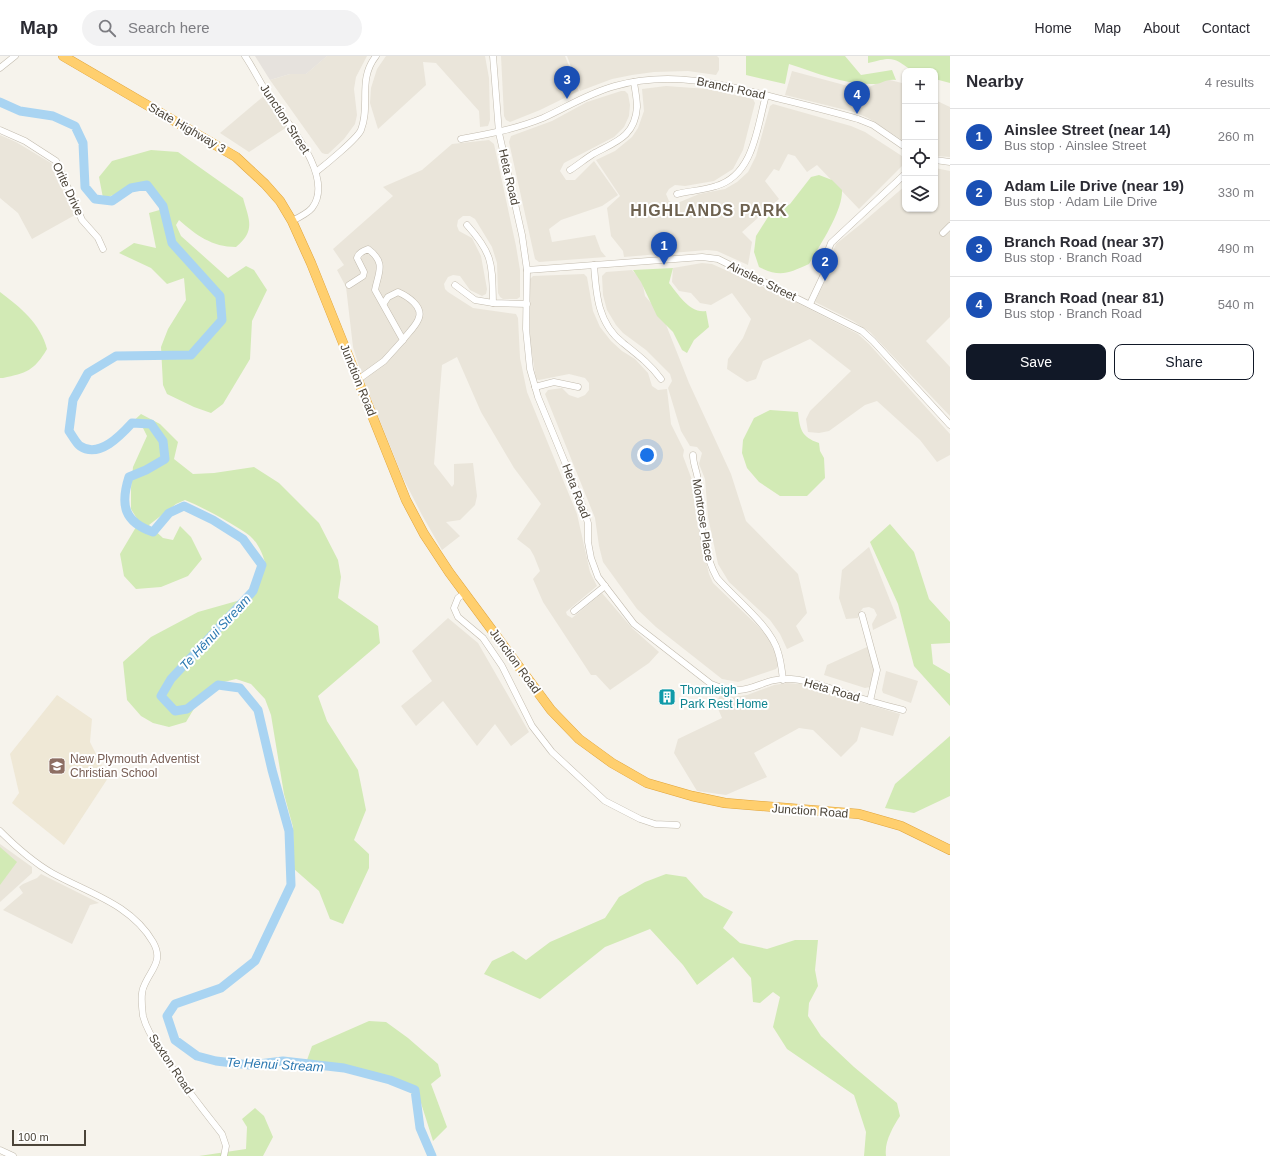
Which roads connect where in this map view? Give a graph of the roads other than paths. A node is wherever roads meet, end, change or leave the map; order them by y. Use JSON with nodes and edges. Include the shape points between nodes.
{"nodes":[{"id":1,"x":15,"y":56,"type":"edge"},
{"id":2,"x":62,"y":56,"type":"edge"},
{"id":3,"x":245,"y":56,"type":"edge"},
{"id":4,"x":376,"y":56,"type":"edge"},
{"id":5,"x":493,"y":56,"type":"edge"},
{"id":6,"x":0,"y":68,"type":"edge"},
{"id":7,"x":634,"y":82,"type":"junction"},
{"id":8,"x":766,"y":95,"type":"junction"},
{"id":9,"x":0,"y":130,"type":"edge"},
{"id":10,"x":499,"y":133,"type":"junction"},
{"id":11,"x":461,"y":139,"type":"dead end"},
{"id":12,"x":902,"y":144,"type":"edge"},
{"id":13,"x":938,"y":160,"type":"edge"},
{"id":14,"x":950,"y":162,"type":"edge"},
{"id":15,"x":570,"y":170,"type":"dead end"},
{"id":16,"x":316,"y":172,"type":"junction"},
{"id":17,"x":903,"y":176,"type":"edge"},
{"id":18,"x":677,"y":194,"type":"dead end"},
{"id":19,"x":292,"y":221,"type":"junction"},
{"id":20,"x":467,"y":225,"type":"dead end"},
{"id":21,"x":950,"y":226,"type":"edge"},
{"id":22,"x":943,"y":233,"type":"dead end"},
{"id":23,"x":102,"y":249,"type":"dead end"},
{"id":24,"x":594,"y":265,"type":"junction"},
{"id":25,"x":527,"y":270,"type":"junction"},
{"id":26,"x":349,"y":285,"type":"dead end"},
{"id":27,"x":455,"y":285,"type":"dead end"},
{"id":28,"x":384,"y":303,"type":"junction"},
{"id":29,"x":493,"y":303,"type":"junction"},
{"id":30,"x":527,"y":304,"type":"junction"},
{"id":31,"x":810,"y":304,"type":"junction"},
{"id":32,"x":403,"y":340,"type":"junction"},
{"id":33,"x":358,"y":379,"type":"junction"},
{"id":34,"x":661,"y":379,"type":"dead end"},
{"id":35,"x":535,"y":387,"type":"junction"},
{"id":36,"x":578,"y":388,"type":"dead end"},
{"id":37,"x":950,"y":425,"type":"edge"},
{"id":38,"x":693,"y":455,"type":"dead end"},
{"id":39,"x":605,"y":586,"type":"junction"},
{"id":40,"x":465,"y":593,"type":"junction"},
{"id":41,"x":574,"y":611,"type":"dead end"},
{"id":42,"x":862,"y":615,"type":"dead end"},
{"id":43,"x":783,"y":680,"type":"junction"},
{"id":44,"x":870,"y":701,"type":"junction"},
{"id":45,"x":904,"y":710,"type":"dead end"},
{"id":46,"x":678,"y":825,"type":"dead end"},
{"id":47,"x":0,"y":831,"type":"edge"},
{"id":48,"x":950,"y":850,"type":"edge"},
{"id":49,"x":0,"y":1150,"type":"edge"},
{"id":50,"x":13,"y":1156,"type":"edge"},
{"id":51,"x":224,"y":1156,"type":"edge"}],
"edges":[{"from":1,"to":6,"type":"street"},
{"from":2,"to":19,"type":"highway","name":"State Highway 3","via":[[236,157],[280,201]]},
{"from":3,"to":16,"type":"street","name":"Junction Street","via":[[268,95],[304,145]]},
{"from":4,"to":16,"type":"street","via":[[368,70],[365,83],[364,112],[360,131]]},
{"from":5,"to":10,"type":"street","name":"Heta Road"},
{"from":7,"to":8,"type":"street","name":"Branch Road","via":[[680,78],[713,82]]},
{"from":7,"to":10,"type":"street","name":"Branch Road","via":[[582,97],[544,117]]},
{"from":7,"to":15,"type":"street","via":[[637,107],[634,121],[626,135]]},
{"from":8,"to":12,"type":"street","name":"Branch Road","via":[[865,121]]},
{"from":8,"to":18,"type":"street","via":[[747,162],[740,171],[730,180],[717,186]]},
{"from":9,"to":23,"type":"street","name":"Orite Drive","via":[[25,141],[56,161],[82,220],[98,238]]},
{"from":10,"to":11,"type":"street","name":"Branch Road"},
{"from":10,"to":25,"type":"street","name":"Heta Road","via":[[522,235]]},
{"from":13,"to":14,"type":"street"},
{"from":16,"to":19,"type":"street","name":"Junction Street","via":[[318,193],[312,208]]},
{"from":17,"to":31,"type":"street","via":[[831,243],[827,253],[826,270]]},
{"from":19,"to":33,"type":"highway","name":"Junction Road"},
{"from":20,"to":29,"type":"street","via":[[480,239],[490,257]]},
{"from":21,"to":22,"type":"street"},
{"from":24,"to":25,"type":"street","name":"Ainslee Street"},
{"from":24,"to":31,"type":"street","name":"Ainslee Street","via":[[713,258]]},
{"from":24,"to":34,"type":"street","via":[[597,299],[606,323],[622,343],[637,352]]},
{"from":25,"to":30,"type":"street","name":"Heta Road"},
{"from":26,"to":28,"type":"street","via":[[363,276],[364,272],[356,258],[368,249],[380,264],[381,270],[375,290]]},
{"from":27,"to":29,"type":"street","via":[[475,300]]},
{"from":28,"to":32,"type":"street"},
{"from":28,"to":32,"type":"street","via":[[388,297],[398,292],[411,299],[419,312],[419,319]]},
{"from":29,"to":30,"type":"street"},
{"from":30,"to":35,"type":"street","name":"Heta Road","via":[[526,341]]},
{"from":31,"to":37,"type":"street","name":"Ainslee Street","via":[[855,326],[868,336]]},
{"from":32,"to":33,"type":"street","via":[[384,361]]},
{"from":33,"to":40,"type":"highway","name":"Junction Road","via":[[406,500],[424,534]]},
{"from":35,"to":36,"type":"street","via":[[554,382]]},
{"from":35,"to":39,"type":"street","name":"Heta Road","via":[[580,499],[588,523],[591,558],[598,577]]},
{"from":38,"to":43,"type":"street","name":"Montrose Place","via":[[706,554],[712,569],[717,578],[770,636],[778,651]]},
{"from":39,"to":41,"type":"street"},
{"from":39,"to":43,"type":"street","name":"Heta Road","via":[[634,624],[711,684],[724,689],[745,691],[768,682]]},
{"from":40,"to":46,"type":"street","via":[[458,598],[454,608],[458,617],[483,638],[502,666],[532,726],[552,752],[605,801],[655,824]]},
{"from":40,"to":48,"type":"highway","name":"Junction Road","via":[[551,710],[573,733],[612,763],[647,783],[725,803],[859,814],[901,826]]},
{"from":42,"to":44,"type":"street","via":[[877,670]]},
{"from":43,"to":44,"type":"street","name":"Heta Road","via":[[808,681]]},
{"from":44,"to":45,"type":"street","name":"Heta Road"},
{"from":47,"to":51,"type":"street","name":"Saxton Road","via":[[51,872],[117,905],[140,925],[153,942],[158,956],[156,966],[143,987],[143,1017],[152,1038],[174,1071],[222,1134],[226,1146]]},
{"from":49,"to":50,"type":"street"}]}
